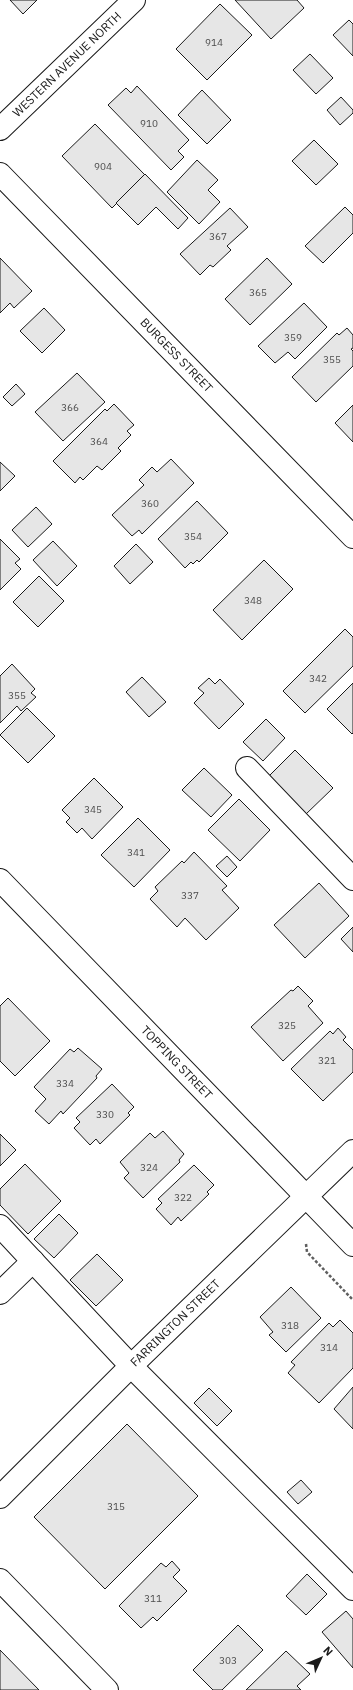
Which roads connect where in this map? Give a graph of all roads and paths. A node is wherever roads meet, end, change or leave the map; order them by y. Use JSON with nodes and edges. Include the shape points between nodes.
{"nodes":[{"id":1,"x":134,"y":0,"type":"edge"},
{"id":2,"x":0,"y":129,"type":"edge"},
{"id":3,"x":0,"y":174,"type":"edge"},
{"id":4,"x":353,"y":537,"type":"edge"},
{"id":5,"x":247,"y":768,"type":"dead end"},
{"id":6,"x":353,"y":879,"type":"edge"},
{"id":7,"x":0,"y":880,"type":"edge"},
{"id":8,"x":353,"y":1151,"type":"edge"},
{"id":9,"x":307,"y":1196,"type":"junction"},
{"id":10,"x":0,"y":1226,"type":"edge"},
{"id":11,"x":306,"y":1244,"type":"dead end"},
{"id":12,"x":353,"y":1245,"type":"edge"},
{"id":13,"x":33,"y":1261,"type":"junction"},
{"id":14,"x":0,"y":1293,"type":"edge"},
{"id":15,"x":353,"y":1300,"type":"edge"},
{"id":16,"x":131,"y":1366,"type":"junction"},
{"id":17,"x":0,"y":1497,"type":"edge"},
{"id":18,"x":0,"y":1580,"type":"edge"},
{"id":19,"x":353,"y":1589,"type":"edge"},
{"id":20,"x":107,"y":1690,"type":"edge"}],
"edges":[{"from":1,"to":2,"type":"street","name":"WESTERN AVENUE NORTH"},
{"from":3,"to":4,"type":"street","name":"BURGESS STREET"},
{"from":5,"to":6,"type":"street"},
{"from":7,"to":9,"type":"street","name":"TOPPING STREET"},
{"from":8,"to":9,"type":"street","name":"FARRINGTON STREET"},
{"from":9,"to":12,"type":"street","name":"TOPPING STREET"},
{"from":9,"to":16,"type":"street","name":"FARRINGTON STREET"},
{"from":10,"to":13,"type":"street"},
{"from":11,"to":15,"type":"path","via":[[307,1252]]},
{"from":13,"to":14,"type":"street"},
{"from":13,"to":16,"type":"street"},
{"from":16,"to":17,"type":"street","name":"FARRINGTON STREET"},
{"from":16,"to":19,"type":"street"},
{"from":18,"to":20,"type":"street"}]}
